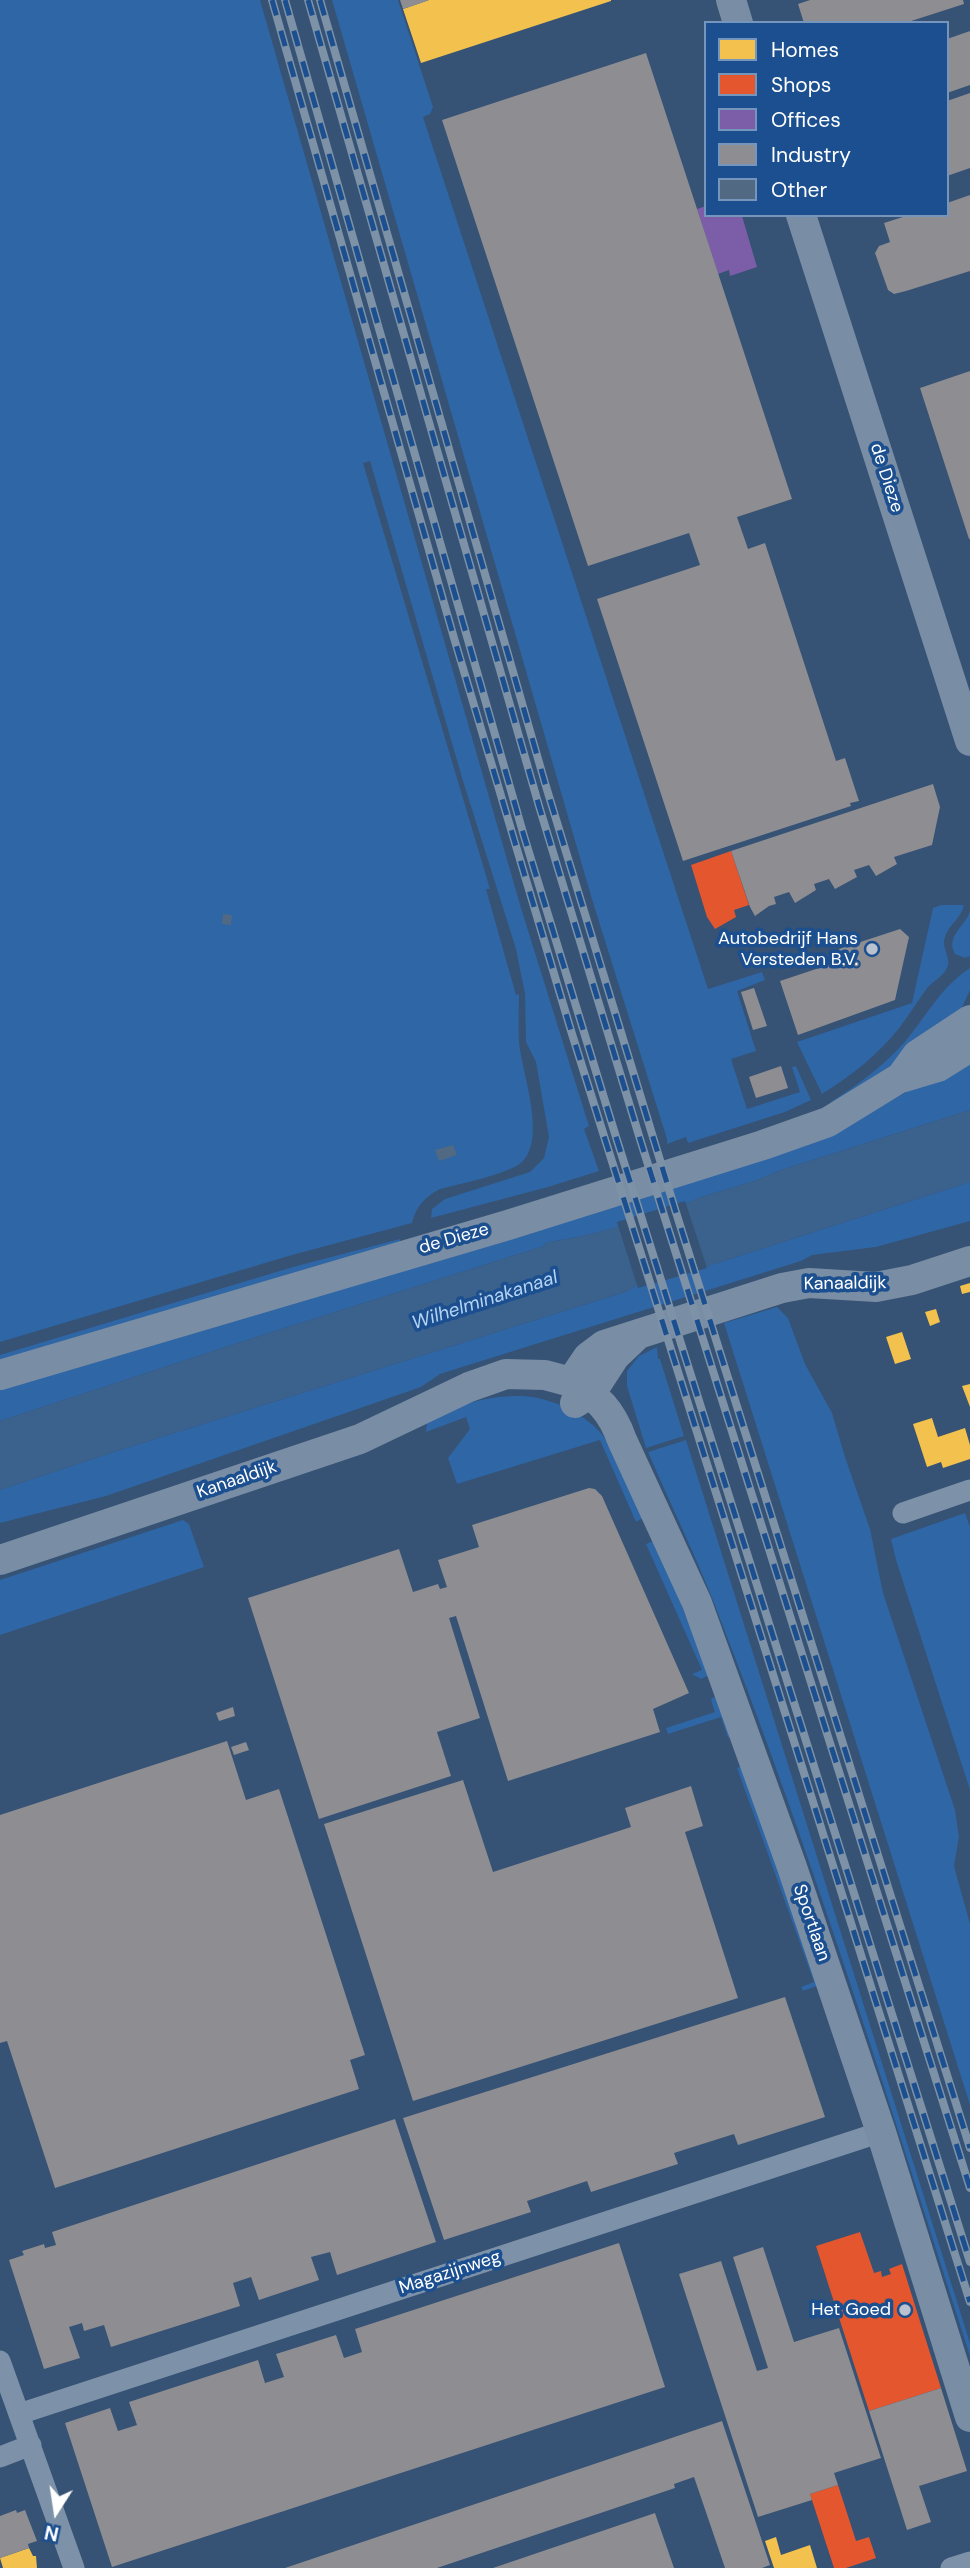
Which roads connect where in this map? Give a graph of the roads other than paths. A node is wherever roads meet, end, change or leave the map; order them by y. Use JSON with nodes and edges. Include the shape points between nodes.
{"nodes":[{"id":1,"x":731,"y":0,"type":"edge"},
{"id":2,"x":737,"y":21,"type":"edge"},
{"id":3,"x":802,"y":217,"type":"edge"},
{"id":4,"x":970,"y":741,"type":"edge"},
{"id":5,"x":970,"y":1020,"type":"edge"},
{"id":6,"x":970,"y":1047,"type":"edge"},
{"id":7,"x":898,"y":1079,"type":"junction"},
{"id":8,"x":970,"y":1261,"type":"edge"},
{"id":9,"x":0,"y":1375,"type":"edge"},
{"id":10,"x":578,"y":1393,"type":"junction"},
{"id":11,"x":970,"y":1490,"type":"edge"},
{"id":12,"x":902,"y":1513,"type":"dead end"},
{"id":13,"x":0,"y":1560,"type":"edge"},
{"id":14,"x":881,"y":2132,"type":"junction"},
{"id":15,"x":0,"y":2361,"type":"edge"},
{"id":16,"x":19,"y":2414,"type":"junction"},
{"id":17,"x":970,"y":2417,"type":"edge"},
{"id":18,"x":31,"y":2445,"type":"junction"},
{"id":19,"x":0,"y":2457,"type":"edge"},
{"id":20,"x":970,"y":2562,"type":"edge"},
{"id":21,"x":74,"y":2568,"type":"edge"},
{"id":22,"x":951,"y":2568,"type":"edge"}],
"edges":[{"from":1,"to":2,"type":"street"},
{"from":3,"to":4,"type":"street","name":"de Dieze"},
{"from":5,"to":7,"type":"street","name":"de Dieze","via":[[917,1055]]},
{"from":6,"to":7,"type":"street","name":"de Dieze","via":[[938,1067]]},
{"from":7,"to":9,"type":"street","name":"de Dieze","via":[[828,1122],[763,1145]]},
{"from":8,"to":10,"type":"street","name":"Kanaaldijk","via":[[876,1287],[809,1283],[782,1288],[640,1332],[604,1345],[588,1357]]},
{"from":10,"to":13,"type":"street","name":"Kanaaldijk","via":[[545,1375],[506,1374],[360,1439]]},
{"from":10,"to":14,"type":"street","name":"Sportlaan","via":[[615,1420],[697,1603]]},
{"from":11,"to":12,"type":"street"},
{"from":14,"to":16,"type":"street","name":"Magazijnweg"},
{"from":14,"to":17,"type":"street","name":"Sportlaan"},
{"from":15,"to":16,"type":"street"},
{"from":16,"to":18,"type":"street"},
{"from":18,"to":19,"type":"street"},
{"from":18,"to":21,"type":"street"},
{"from":20,"to":22,"type":"street"}]}
